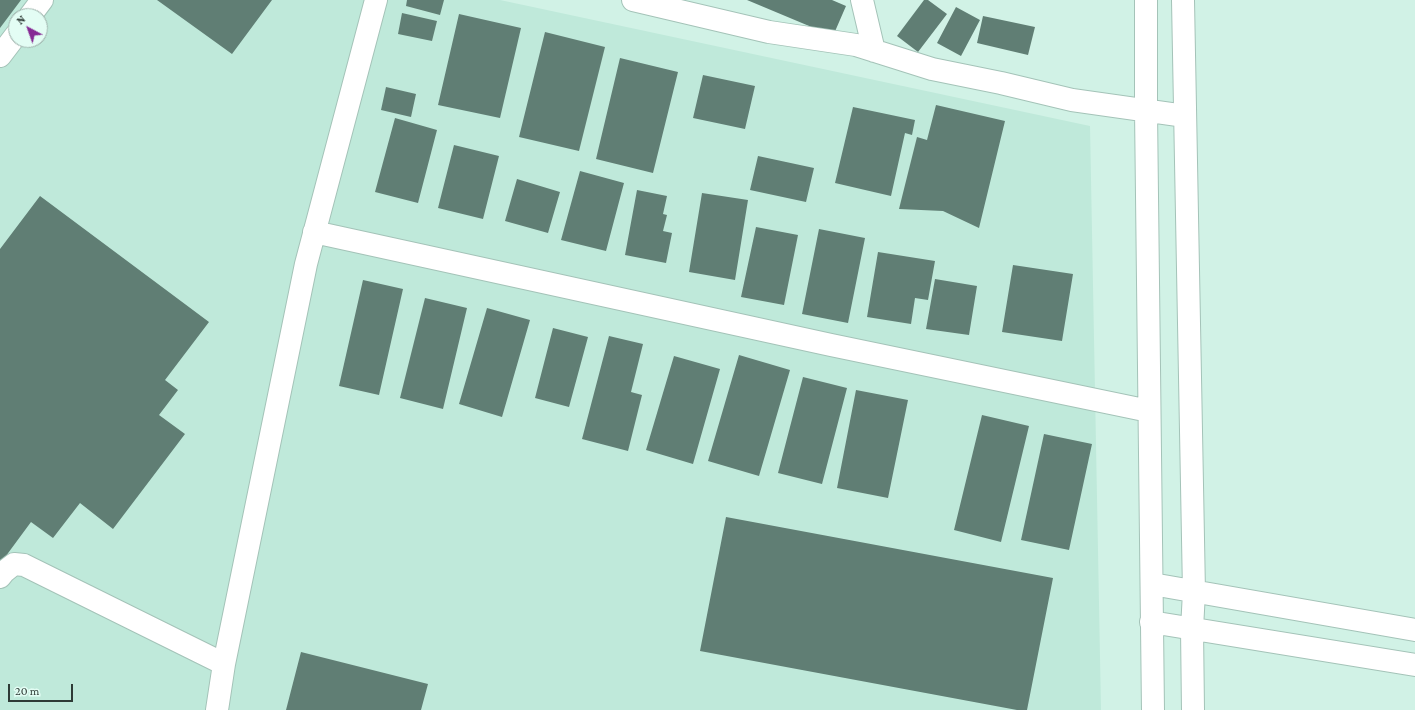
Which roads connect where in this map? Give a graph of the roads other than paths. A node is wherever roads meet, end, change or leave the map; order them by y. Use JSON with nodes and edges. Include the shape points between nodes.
{"nodes":[{"id":1,"x":376,"y":0,"type":"edge"},
{"id":2,"x":632,"y":0,"type":"edge"},
{"id":3,"x":862,"y":0,"type":"edge"},
{"id":4,"x":1146,"y":0,"type":"edge"},
{"id":5,"x":1184,"y":0,"type":"edge"},
{"id":6,"x":8,"y":46,"type":"edge"},
{"id":7,"x":874,"y":51,"type":"junction"},
{"id":8,"x":0,"y":56,"type":"edge"},
{"id":9,"x":1146,"y":110,"type":"junction"},
{"id":10,"x":1185,"y":116,"type":"junction"},
{"id":11,"x":314,"y":232,"type":"junction"},
{"id":12,"x":1149,"y":411,"type":"junction"},
{"id":13,"x":0,"y":577,"type":"edge"},
{"id":14,"x":1152,"y":584,"type":"junction"},
{"id":15,"x":1194,"y":592,"type":"junction"},
{"id":16,"x":1151,"y":622,"type":"junction"},
{"id":17,"x":1192,"y":629,"type":"junction"},
{"id":18,"x":1415,"y":630,"type":"edge"},
{"id":19,"x":224,"y":664,"type":"junction"},
{"id":20,"x":1415,"y":665,"type":"edge"},
{"id":21,"x":217,"y":710,"type":"edge"},
{"id":22,"x":1153,"y":710,"type":"edge"},
{"id":23,"x":1194,"y":710,"type":"edge"}],
"edges":[{"from":1,"to":11,"type":"street"},
{"from":2,"to":7,"type":"street","via":[[769,32],[856,45]]},
{"from":3,"to":7,"type":"street"},
{"from":4,"to":9,"type":"street"},
{"from":5,"to":10,"type":"street"},
{"from":6,"to":8,"type":"street"},
{"from":7,"to":9,"type":"street","via":[[932,69],[1072,100]]},
{"from":9,"to":10,"type":"street"},
{"from":9,"to":12,"type":"street"},
{"from":10,"to":15,"type":"street"},
{"from":11,"to":12,"type":"street","via":[[830,345]]},
{"from":11,"to":19,"type":"street"},
{"from":12,"to":14,"type":"street"},
{"from":13,"to":19,"type":"street","via":[[14,564],[24,565]]},
{"from":14,"to":15,"type":"street"},
{"from":14,"to":16,"type":"street"},
{"from":15,"to":17,"type":"street"},
{"from":15,"to":18,"type":"street"},
{"from":16,"to":17,"type":"street"},
{"from":16,"to":22,"type":"street"},
{"from":17,"to":20,"type":"street"},
{"from":17,"to":23,"type":"street"},
{"from":19,"to":21,"type":"street"}]}
